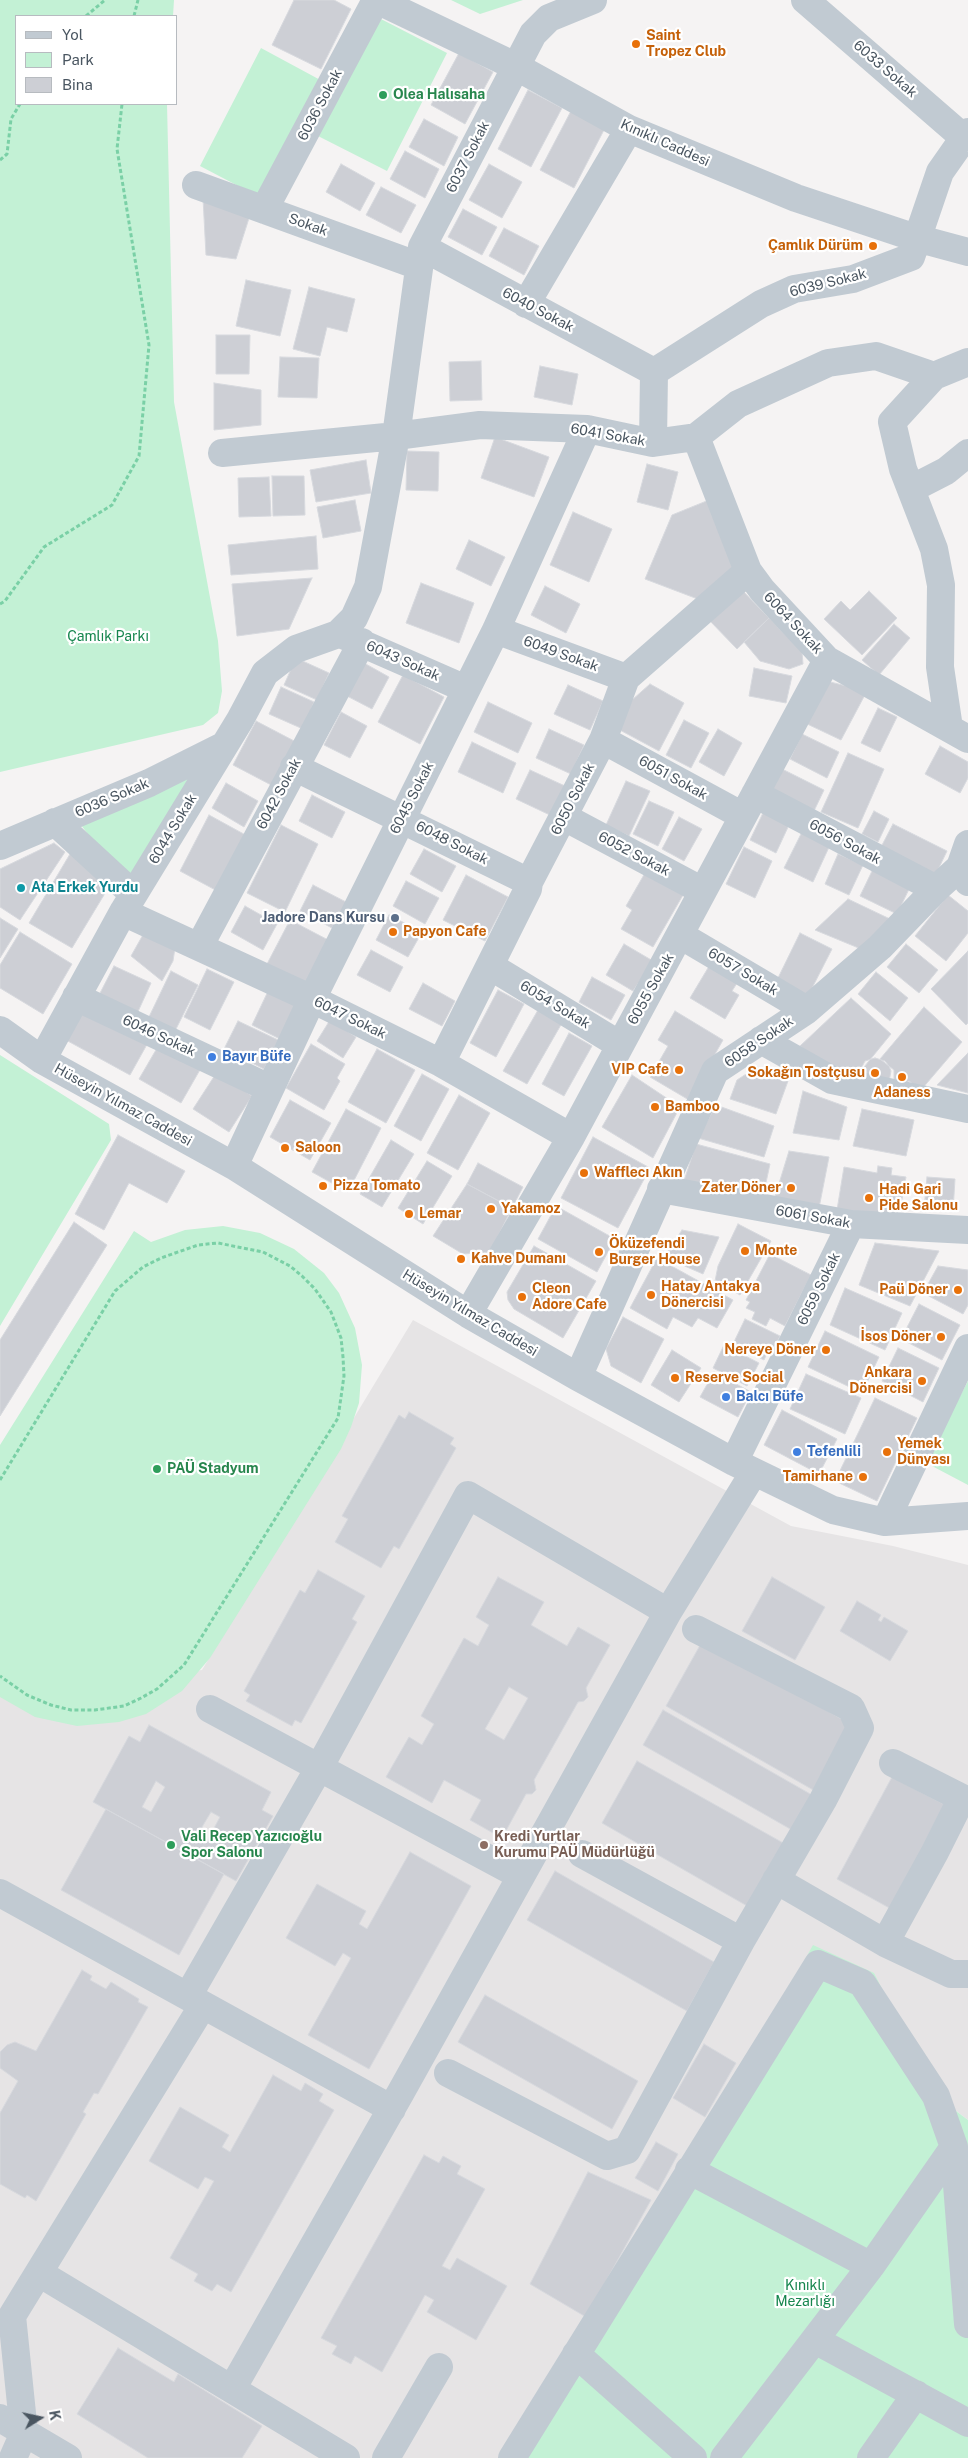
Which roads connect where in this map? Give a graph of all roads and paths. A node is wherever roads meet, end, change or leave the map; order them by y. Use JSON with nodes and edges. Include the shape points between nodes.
{"nodes":[{"id":1,"x":105,"y":0,"type":"edge"},
{"id":2,"x":138,"y":0,"type":"edge"},
{"id":3,"x":377,"y":0,"type":"edge"},
{"id":4,"x":593,"y":0,"type":"edge"},
{"id":5,"x":805,"y":0,"type":"edge"},
{"id":6,"x":87,"y":15,"type":"edge"},
{"id":7,"x":134,"y":15,"type":"edge"},
{"id":8,"x":535,"y":31,"type":"junction"},
{"id":9,"x":471,"y":46,"type":"junction"},
{"id":10,"x":515,"y":66,"type":"junction"},
{"id":11,"x":550,"y":85,"type":"junction"},
{"id":12,"x":19,"y":105,"type":"edge"},
{"id":13,"x":122,"y":105,"type":"edge"},
{"id":14,"x":629,"y":129,"type":"junction"},
{"id":15,"x":966,"y":135,"type":"edge"},
{"id":16,"x":0,"y":160,"type":"edge"},
{"id":17,"x":196,"y":185,"type":"dead end"},
{"id":18,"x":264,"y":210,"type":"junction"},
{"id":19,"x":916,"y":238,"type":"junction"},
{"id":20,"x":968,"y":252,"type":"edge"},
{"id":21,"x":420,"y":257,"type":"junction"},
{"id":22,"x":526,"y":304,"type":"junction"},
{"id":23,"x":968,"y":362,"type":"edge"},
{"id":24,"x":654,"y":372,"type":"junction"},
{"id":25,"x":934,"y":376,"type":"junction"},
{"id":26,"x":587,"y":429,"type":"junction"},
{"id":27,"x":396,"y":436,"type":"junction"},
{"id":28,"x":696,"y":438,"type":"junction"},
{"id":29,"x":653,"y":443,"type":"junction"},
{"id":30,"x":222,"y":453,"type":"dead end"},
{"id":31,"x":968,"y":453,"type":"edge"},
{"id":32,"x":911,"y":489,"type":"junction"},
{"id":33,"x":748,"y":571,"type":"junction"},
{"id":34,"x":0,"y":604,"type":"edge"},
{"id":35,"x":496,"y":630,"type":"junction"},
{"id":36,"x":350,"y":638,"type":"junction"},
{"id":37,"x":827,"y":660,"type":"junction"},
{"id":38,"x":626,"y":678,"type":"junction"},
{"id":39,"x":466,"y":690,"type":"junction"},
{"id":40,"x":958,"y":733,"type":"edge"},
{"id":41,"x":603,"y":740,"type":"junction"},
{"id":42,"x":223,"y":746,"type":"junction"},
{"id":43,"x":294,"y":767,"type":"junction"},
{"id":44,"x":749,"y":805,"type":"junction"},
{"id":45,"x":564,"y":817,"type":"junction"},
{"id":46,"x":402,"y":818,"type":"junction"},
{"id":47,"x":55,"y":822,"type":"junction"},
{"id":48,"x":0,"y":846,"type":"edge"},
{"id":49,"x":965,"y":864,"type":"edge"},
{"id":50,"x":529,"y":882,"type":"junction"},
{"id":51,"x":936,"y":889,"type":"junction"},
{"id":52,"x":703,"y":891,"type":"junction"},
{"id":53,"x":128,"y":903,"type":"junction"},
{"id":54,"x":680,"y":935,"type":"junction"},
{"id":55,"x":199,"y":948,"type":"junction"},
{"id":56,"x":490,"y":966,"type":"junction"},
{"id":57,"x":76,"y":997,"type":"junction"},
{"id":58,"x":312,"y":999,"type":"junction"},
{"id":59,"x":807,"y":1010,"type":"junction"},
{"id":60,"x":0,"y":1030,"type":"edge"},
{"id":61,"x":761,"y":1040,"type":"junction"},
{"id":62,"x":620,"y":1045,"type":"junction"},
{"id":63,"x":42,"y":1060,"type":"junction"},
{"id":64,"x":441,"y":1063,"type":"junction"},
{"id":65,"x":269,"y":1088,"type":"junction"},
{"id":66,"x":968,"y":1109,"type":"edge"},
{"id":67,"x":571,"y":1137,"type":"junction"},
{"id":68,"x":234,"y":1166,"type":"junction"},
{"id":69,"x":661,"y":1189,"type":"junction"},
{"id":70,"x":851,"y":1224,"type":"junction"},
{"id":71,"x":968,"y":1230,"type":"edge"},
{"id":72,"x":468,"y":1314,"type":"junction"},
{"id":73,"x":968,"y":1348,"type":"edge"},
{"id":74,"x":578,"y":1377,"type":"junction"},
{"id":75,"x":744,"y":1467,"type":"junction"},
{"id":76,"x":0,"y":1480,"type":"edge"},
{"id":77,"x":968,"y":1516,"type":"edge"},
{"id":78,"x":885,"y":1522,"type":"junction"},
{"id":79,"x":968,"y":1535,"type":"edge"},
{"id":80,"x":668,"y":1612,"type":"junction"},
{"id":81,"x":696,"y":1629,"type":"dead end"},
{"id":82,"x":0,"y":1676,"type":"edge"},
{"id":83,"x":210,"y":1709,"type":"dead end"},
{"id":84,"x":893,"y":1763,"type":"dead end"},
{"id":85,"x":320,"y":1768,"type":"junction"},
{"id":86,"x":582,"y":1854,"type":"dead end"},
{"id":87,"x":521,"y":1876,"type":"junction"},
{"id":88,"x":776,"y":1880,"type":"junction"},
{"id":89,"x":0,"y":1893,"type":"edge"},
{"id":90,"x":741,"y":1941,"type":"junction"},
{"id":91,"x":885,"y":1943,"type":"junction"},
{"id":92,"x":968,"y":1974,"type":"edge"},
{"id":93,"x":196,"y":2001,"type":"junction"},
{"id":94,"x":448,"y":2072,"type":"dead end"},
{"id":95,"x":392,"y":2109,"type":"junction"},
{"id":96,"x":954,"y":2147,"type":"junction"},
{"id":97,"x":689,"y":2170,"type":"junction"},
{"id":98,"x":964,"y":2224,"type":"edge"},
{"id":99,"x":871,"y":2266,"type":"junction"},
{"id":100,"x":39,"y":2273,"type":"junction"},
{"id":101,"x":968,"y":2324,"type":"edge"},
{"id":102,"x":815,"y":2340,"type":"junction"},
{"id":103,"x":576,"y":2354,"type":"junction"},
{"id":104,"x":439,"y":2367,"type":"dead end"},
{"id":105,"x":232,"y":2389,"type":"junction"},
{"id":106,"x":916,"y":2394,"type":"junction"},
{"id":107,"x":0,"y":2418,"type":"edge"},
{"id":108,"x":968,"y":2423,"type":"edge"},
{"id":109,"x":24,"y":2433,"type":"junction"},
{"id":110,"x":13,"y":2458,"type":"edge"},
{"id":111,"x":68,"y":2458,"type":"edge"},
{"id":112,"x":346,"y":2458,"type":"edge"},
{"id":113,"x":386,"y":2458,"type":"edge"},
{"id":114,"x":512,"y":2458,"type":"edge"},
{"id":115,"x":693,"y":2458,"type":"edge"},
{"id":116,"x":724,"y":2458,"type":"edge"},
{"id":117,"x":871,"y":2458,"type":"edge"}],
"edges":[{"from":1,"to":6,"type":"path"},
{"from":2,"to":7,"type":"path"},
{"from":3,"to":9,"type":"street","name":"Kınıklı Caddesi"},
{"from":3,"to":18,"type":"street","name":"6036 Sokak"},
{"from":4,"to":8,"type":"street","via":[[549,18]]},
{"from":5,"to":15,"type":"street","name":"6033 Sokak"},
{"from":8,"to":9,"type":"street","via":[[501,42]]},
{"from":8,"to":10,"type":"street","name":"6037 Sokak"},
{"from":8,"to":11,"type":"street","via":[[540,64]]},
{"from":9,"to":10,"type":"street","name":"Kınıklı Caddesi"},
{"from":10,"to":11,"type":"street","name":"Kınıklı Caddesi"},
{"from":10,"to":21,"type":"street","name":"6037 Sokak"},
{"from":11,"to":14,"type":"street","name":"Kınıklı Caddesi"},
{"from":12,"to":16,"type":"path","via":[[11,119],[7,154]]},
{"from":13,"to":34,"type":"path","via":[[117,149],[149,345],[139,456],[112,505],[44,547]]},
{"from":14,"to":19,"type":"street","name":"Kınıklı Caddesi","via":[[796,198]]},
{"from":14,"to":22,"type":"street"},
{"from":15,"to":19,"type":"street","via":[[940,172]]},
{"from":17,"to":18,"type":"street","name":"Sokak"},
{"from":18,"to":21,"type":"street","name":"Sokak"},
{"from":19,"to":20,"type":"street","name":"Kınıklı Caddesi"},
{"from":19,"to":24,"type":"street","name":"6039 Sokak","via":[[911,257],[853,279],[794,288],[761,304]]},
{"from":21,"to":22,"type":"street","name":"6040 Sokak"},
{"from":21,"to":27,"type":"street","name":"6037 Sokak"},
{"from":22,"to":24,"type":"street","name":"6040 Sokak"},
{"from":23,"to":25,"type":"street"},
{"from":24,"to":29,"type":"street"},
{"from":25,"to":28,"type":"street","via":[[876,356],[828,363],[738,404]]},
{"from":25,"to":32,"type":"street","via":[[892,422]]},
{"from":26,"to":27,"type":"street","name":"6041 Sokak","via":[[480,425]]},
{"from":26,"to":29,"type":"street","name":"6041 Sokak"},
{"from":26,"to":35,"type":"street","name":"6045 Sokak"},
{"from":27,"to":30,"type":"street","name":"6041 Sokak"},
{"from":27,"to":36,"type":"street","name":"6042 Sokak","via":[[368,587],[354,618]]},
{"from":28,"to":29,"type":"street","name":"6041 Sokak"},
{"from":28,"to":33,"type":"street","name":"6064 Sokak"},
{"from":31,"to":32,"type":"street","via":[[946,470]]},
{"from":32,"to":40,"type":"street","via":[[934,549],[941,585],[940,667]]},
{"from":33,"to":37,"type":"street","name":"6064 Sokak"},
{"from":33,"to":38,"type":"street","name":"6050 Sokak"},
{"from":35,"to":38,"type":"street","name":"6049 Sokak"},
{"from":35,"to":39,"type":"street","name":"6045 Sokak"},
{"from":36,"to":39,"type":"street","name":"6043 Sokak"},
{"from":36,"to":42,"type":"street","name":"6044 Sokak","via":[[296,649],[265,673]]},
{"from":36,"to":43,"type":"street","name":"6042 Sokak"},
{"from":37,"to":40,"type":"street","name":"6064 Sokak"},
{"from":37,"to":44,"type":"street","name":"6055 Sokak"},
{"from":38,"to":41,"type":"street","name":"6050 Sokak"},
{"from":39,"to":46,"type":"street","name":"6045 Sokak"},
{"from":41,"to":44,"type":"street","name":"6051 Sokak"},
{"from":41,"to":45,"type":"street","name":"6050 Sokak"},
{"from":42,"to":47,"type":"street","name":"6036 Sokak","via":[[149,783]]},
{"from":42,"to":53,"type":"street","name":"6044 Sokak"},
{"from":43,"to":46,"type":"street","name":"6048 Sokak"},
{"from":43,"to":55,"type":"street","name":"6042 Sokak"},
{"from":44,"to":51,"type":"street","name":"6056 Sokak"},
{"from":44,"to":52,"type":"street","name":"6055 Sokak"},
{"from":45,"to":50,"type":"street","name":"6050 Sokak"},
{"from":45,"to":52,"type":"street","name":"6052 Sokak"},
{"from":46,"to":50,"type":"street","name":"6048 Sokak"},
{"from":46,"to":58,"type":"street","name":"6045 Sokak"},
{"from":47,"to":48,"type":"street","name":"6036 Sokak"},
{"from":47,"to":53,"type":"street","name":"6047 Sokak"},
{"from":49,"to":51,"type":"street","name":"6058 Sokak"},
{"from":50,"to":56,"type":"street","name":"6050 Sokak"},
{"from":51,"to":59,"type":"street","name":"6058 Sokak","via":[[880,947]]},
{"from":52,"to":54,"type":"street","name":"6055 Sokak"},
{"from":53,"to":55,"type":"street","name":"6047 Sokak"},
{"from":53,"to":57,"type":"street","name":"6044 Sokak"},
{"from":54,"to":59,"type":"street","name":"6057 Sokak"},
{"from":54,"to":62,"type":"street","name":"6055 Sokak"},
{"from":55,"to":58,"type":"street","name":"6047 Sokak"},
{"from":56,"to":62,"type":"street","name":"6054 Sokak"},
{"from":56,"to":64,"type":"street","name":"6050 Sokak"},
{"from":57,"to":63,"type":"street","name":"6044 Sokak"},
{"from":57,"to":65,"type":"street","name":"6046 Sokak"},
{"from":58,"to":64,"type":"street","name":"6047 Sokak"},
{"from":58,"to":65,"type":"street","name":"6045 Sokak"},
{"from":59,"to":61,"type":"street","name":"6058 Sokak"},
{"from":60,"to":63,"type":"street","name":"Hüseyin Yılmaz Caddesi"},
{"from":61,"to":66,"type":"street","via":[[832,1080]]},
{"from":61,"to":69,"type":"street","name":"6058 Sokak","via":[[714,1071]]},
{"from":62,"to":67,"type":"street","name":"6055 Sokak"},
{"from":63,"to":68,"type":"street","name":"Hüseyin Yılmaz Caddesi"},
{"from":64,"to":67,"type":"street","name":"6047 Sokak"},
{"from":65,"to":68,"type":"street","name":"6045 Sokak"},
{"from":67,"to":72,"type":"street","name":"6055 Sokak"},
{"from":68,"to":72,"type":"street","name":"Hüseyin Yılmaz Caddesi"},
{"from":69,"to":70,"type":"street","name":"6061 Sokak"},
{"from":69,"to":74,"type":"street","name":"6058 Sokak"},
{"from":70,"to":71,"type":"street","name":"6061 Sokak"},
{"from":70,"to":75,"type":"street","name":"6059 Sokak"},
{"from":72,"to":74,"type":"street","name":"Hüseyin Yılmaz Caddesi"},
{"from":73,"to":78,"type":"street"},
{"from":74,"to":75,"type":"street","name":"Hüseyin Yılmaz Caddesi"},
{"from":75,"to":78,"type":"street","name":"Hüseyin Yılmaz Caddesi","via":[[833,1510]]},
{"from":75,"to":80,"type":"street","name":"6059 Sokak"},
{"from":76,"to":82,"type":"path","via":[[115,1291],[136,1272],[160,1258],[198,1245],[218,1243],[263,1252],[302,1276],[331,1312],[344,1357],[338,1418],[184,1664],[157,1689],[141,1698],[124,1706],[96,1710],[71,1710],[51,1705],[20,1691]]},
{"from":77,"to":78,"type":"street","name":"Hüseyin Yılmaz Caddesi"},
{"from":78,"to":79,"type":"street"},
{"from":80,"to":85,"type":"street","via":[[468,1495]]},
{"from":80,"to":87,"type":"street","name":"6059 Sokak"},
{"from":81,"to":88,"type":"street","via":[[851,1708],[860,1728],[824,1800]]},
{"from":83,"to":85,"type":"street"},
{"from":84,"to":91,"type":"street","via":[[962,1798]]},
{"from":85,"to":87,"type":"street"},
{"from":85,"to":93,"type":"street"},
{"from":86,"to":90,"type":"street"},
{"from":87,"to":95,"type":"street","name":"6059 Sokak"},
{"from":88,"to":90,"type":"street"},
{"from":88,"to":91,"type":"street"},
{"from":89,"to":93,"type":"street"},
{"from":90,"to":94,"type":"street","via":[[627,2150],[607,2156]]},
{"from":91,"to":92,"type":"street","via":[[951,1974]]},
{"from":93,"to":95,"type":"street"},
{"from":93,"to":100,"type":"street"},
{"from":95,"to":105,"type":"street","name":"6059 Sokak"},
{"from":96,"to":97,"type":"street","via":[[936,2096],[862,1982],[818,1964]]},
{"from":96,"to":98,"type":"street"},
{"from":96,"to":99,"type":"street"},
{"from":97,"to":99,"type":"street"},
{"from":97,"to":103,"type":"street"},
{"from":98,"to":101,"type":"street"},
{"from":99,"to":102,"type":"street"},
{"from":100,"to":105,"type":"street"},
{"from":100,"to":109,"type":"street","via":[[12,2316]]},
{"from":102,"to":106,"type":"street"},
{"from":102,"to":116,"type":"street"},
{"from":103,"to":114,"type":"street"},
{"from":103,"to":115,"type":"street"},
{"from":104,"to":113,"type":"street"},
{"from":105,"to":112,"type":"street"},
{"from":106,"to":108,"type":"street"},
{"from":106,"to":117,"type":"street"},
{"from":107,"to":109,"type":"street"},
{"from":109,"to":110,"type":"street"},
{"from":109,"to":111,"type":"street"}]}
